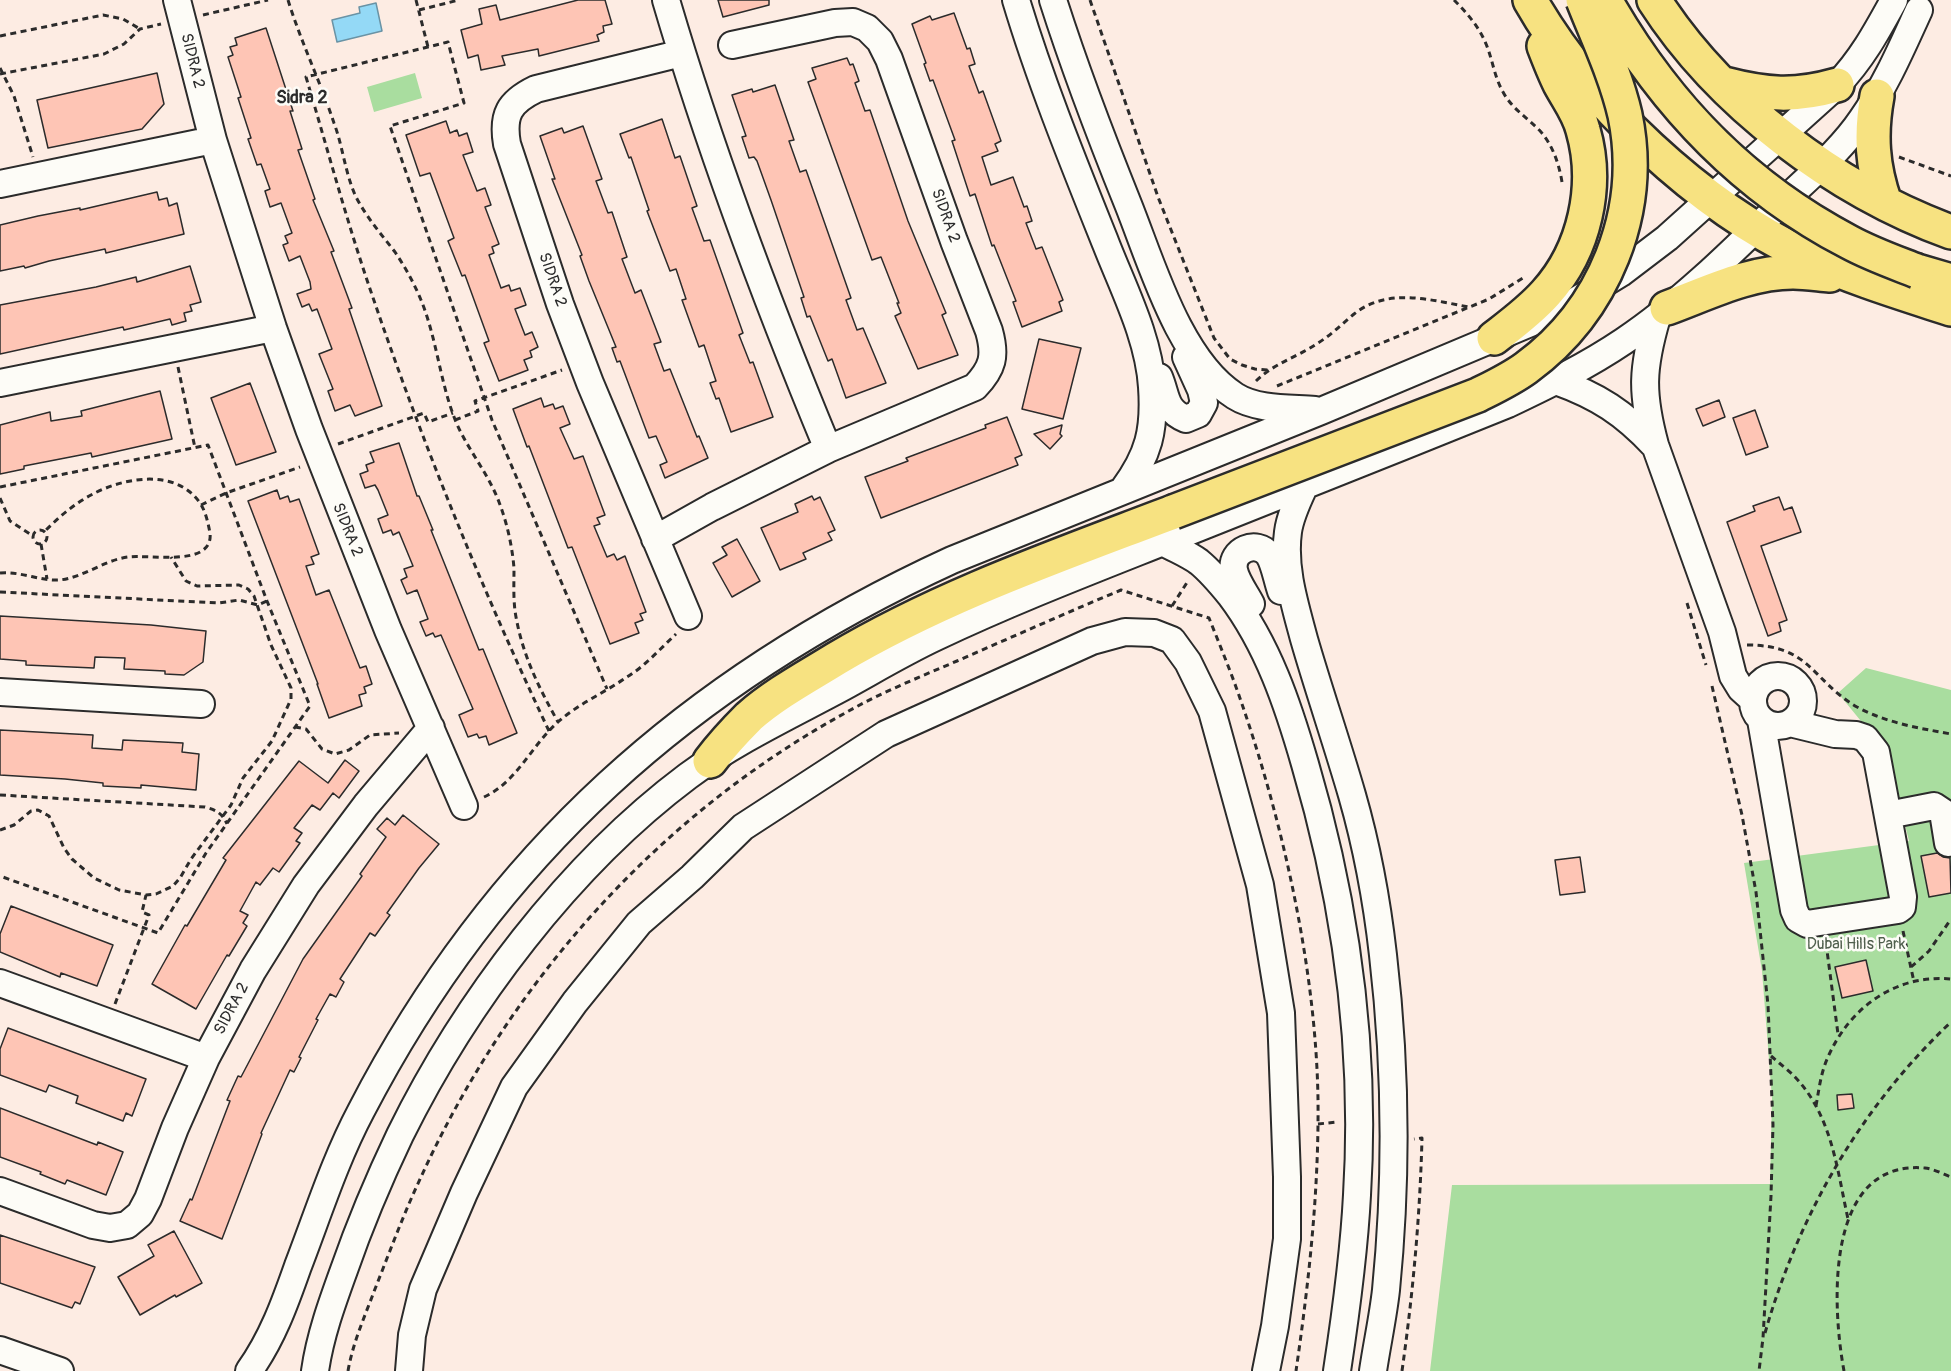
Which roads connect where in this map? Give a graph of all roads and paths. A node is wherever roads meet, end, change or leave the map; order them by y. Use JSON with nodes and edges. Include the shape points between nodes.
{"nodes":[{"id":1,"x":268,"y":0,"type":"edge"},
{"id":2,"x":288,"y":0,"type":"edge"},
{"id":3,"x":416,"y":0,"type":"edge"},
{"id":4,"x":459,"y":0,"type":"edge"},
{"id":5,"x":666,"y":0,"type":"edge"},
{"id":6,"x":1016,"y":0,"type":"edge"},
{"id":7,"x":1053,"y":0,"type":"edge"},
{"id":8,"x":1090,"y":0,"type":"edge"},
{"id":9,"x":1454,"y":0,"type":"edge"},
{"id":10,"x":1583,"y":0,"type":"edge"},
{"id":11,"x":1605,"y":0,"type":"edge"},
{"id":12,"x":1654,"y":0,"type":"edge"},
{"id":13,"x":1894,"y":0,"type":"edge"},
{"id":14,"x":1530,"y":1,"type":"edge"},
{"id":15,"x":179,"y":10,"type":"edge"},
{"id":16,"x":419,"y":10,"type":"junction"},
{"id":17,"x":1919,"y":10,"type":"dead end"},
{"id":18,"x":140,"y":29,"type":"junction"},
{"id":19,"x":0,"y":36,"type":"edge"},
{"id":20,"x":732,"y":45,"type":"dead end"},
{"id":21,"x":428,"y":47,"type":"junction"},
{"id":22,"x":682,"y":53,"type":"junction"},
{"id":23,"x":0,"y":68,"type":"edge"},
{"id":24,"x":2,"y":73,"type":"edge"},
{"id":25,"x":315,"y":75,"type":"junction"},
{"id":26,"x":1724,"y":84,"type":"junction"},
{"id":27,"x":1837,"y":85,"type":"junction"},
{"id":28,"x":1877,"y":96,"type":"junction"},
{"id":29,"x":1781,"y":136,"type":"junction"},
{"id":30,"x":213,"y":140,"type":"junction"},
{"id":31,"x":1873,"y":154,"type":"junction"},
{"id":32,"x":1820,"y":166,"type":"junction"},
{"id":33,"x":38,"y":176,"type":"junction"},
{"id":34,"x":1951,"y":176,"type":"edge"},
{"id":35,"x":0,"y":184,"type":"edge"},
{"id":36,"x":1563,"y":186,"type":"dead end"},
{"id":37,"x":1711,"y":197,"type":"junction"},
{"id":38,"x":1885,"y":203,"type":"junction"},
{"id":39,"x":1757,"y":228,"type":"junction"},
{"id":40,"x":1951,"y":232,"type":"edge"},
{"id":41,"x":1527,"y":276,"type":"dead end"},
{"id":42,"x":1857,"y":278,"type":"junction"},
{"id":43,"x":1951,"y":281,"type":"edge"},
{"id":44,"x":1469,"y":307,"type":"junction"},
{"id":45,"x":1951,"y":309,"type":"edge"},
{"id":46,"x":1662,"y":313,"type":"junction"},
{"id":47,"x":273,"y":328,"type":"junction"},
{"id":48,"x":1179,"y":328,"type":"junction"},
{"id":49,"x":1494,"y":338,"type":"junction"},
{"id":50,"x":173,"y":348,"type":"junction"},
{"id":51,"x":1148,"y":359,"type":"junction"},
{"id":52,"x":563,"y":369,"type":"dead end"},
{"id":53,"x":1268,"y":370,"type":"junction"},
{"id":54,"x":1557,"y":381,"type":"junction"},
{"id":55,"x":0,"y":383,"type":"edge"},
{"id":56,"x":484,"y":398,"type":"junction"},
{"id":57,"x":1241,"y":399,"type":"junction"},
{"id":58,"x":1321,"y":411,"type":"junction"},
{"id":59,"x":455,"y":420,"type":"junction"},
{"id":60,"x":1655,"y":445,"type":"junction"},
{"id":61,"x":195,"y":448,"type":"dead end"},
{"id":62,"x":828,"y":449,"type":"junction"},
{"id":63,"x":1305,"y":485,"type":"junction"},
{"id":64,"x":1123,"y":490,"type":"junction"},
{"id":65,"x":0,"y":498,"type":"edge"},
{"id":66,"x":1168,"y":527,"type":"junction"},
{"id":67,"x":45,"y":531,"type":"junction"},
{"id":68,"x":33,"y":536,"type":"junction"},
{"id":69,"x":655,"y":539,"type":"junction"},
{"id":70,"x":41,"y":544,"type":"junction"},
{"id":71,"x":171,"y":557,"type":"junction"},
{"id":72,"x":0,"y":573,"type":"edge"},
{"id":73,"x":47,"y":579,"type":"junction"},
{"id":74,"x":0,"y":592,"type":"edge"},
{"id":75,"x":1686,"y":599,"type":"dead end"},
{"id":76,"x":267,"y":602,"type":"dead end"},
{"id":77,"x":258,"y":605,"type":"junction"},
{"id":78,"x":688,"y":616,"type":"joint"},
{"id":79,"x":1727,"y":649,"type":"junction"},
{"id":80,"x":1703,"y":655,"type":"junction"},
{"id":81,"x":1311,"y":662,"type":"junction"},
{"id":82,"x":1707,"y":667,"type":"dead end"},
{"id":83,"x":1273,"y":670,"type":"junction"},
{"id":84,"x":1712,"y":685,"type":"dead end"},
{"id":85,"x":607,"y":689,"type":"junction"},
{"id":86,"x":0,"y":692,"type":"edge"},
{"id":87,"x":1759,"y":699,"type":"junction"},
{"id":88,"x":201,"y":704,"type":"dead end"},
{"id":89,"x":1797,"y":713,"type":"junction"},
{"id":90,"x":558,"y":722,"type":"junction"},
{"id":91,"x":295,"y":727,"type":"dead end"},
{"id":92,"x":429,"y":730,"type":"junction"},
{"id":93,"x":549,"y":731,"type":"junction"},
{"id":94,"x":1951,"y":734,"type":"edge"},
{"id":95,"x":710,"y":761,"type":"joint"},
{"id":96,"x":0,"y":795,"type":"edge"},
{"id":97,"x":464,"y":806,"type":"joint"},
{"id":98,"x":1888,"y":815,"type":"junction"},
{"id":99,"x":224,"y":816,"type":"junction"},
{"id":100,"x":227,"y":824,"type":"dead end"},
{"id":101,"x":0,"y":830,"type":"edge"},
{"id":102,"x":1948,"y":843,"type":"dead end"},
{"id":103,"x":146,"y":895,"type":"junction"},
{"id":104,"x":1898,"y":910,"type":"junction"},
{"id":105,"x":1951,"y":919,"type":"edge"},
{"id":106,"x":1823,"y":922,"type":"junction"},
{"id":107,"x":1911,"y":967,"type":"junction"},
{"id":108,"x":1951,"y":979,"type":"edge"},
{"id":109,"x":1914,"y":982,"type":"junction"},
{"id":110,"x":0,"y":983,"type":"edge"},
{"id":111,"x":93,"y":1017,"type":"junction"},
{"id":112,"x":1951,"y":1022,"type":"edge"},
{"id":113,"x":1839,"y":1036,"type":"junction"},
{"id":114,"x":1770,"y":1055,"type":"junction"},
{"id":115,"x":206,"y":1059,"type":"junction"},
{"id":116,"x":1816,"y":1106,"type":"junction"},
{"id":117,"x":1393,"y":1142,"type":"junction"},
{"id":118,"x":1836,"y":1164,"type":"junction"},
{"id":119,"x":1951,"y":1177,"type":"edge"},
{"id":120,"x":0,"y":1191,"type":"edge"},
{"id":121,"x":1848,"y":1220,"type":"junction"},
{"id":122,"x":1763,"y":1338,"type":"junction"},
{"id":123,"x":0,"y":1350,"type":"edge"},
{"id":124,"x":60,"y":1371,"type":"edge"},
{"id":125,"x":249,"y":1371,"type":"edge"},
{"id":126,"x":315,"y":1371,"type":"edge"},
{"id":127,"x":409,"y":1371,"type":"edge"},
{"id":128,"x":1266,"y":1371,"type":"edge"},
{"id":129,"x":1337,"y":1371,"type":"edge"},
{"id":130,"x":1373,"y":1371,"type":"edge"},
{"id":131,"x":1402,"y":1371,"type":"edge"},
{"id":132,"x":1759,"y":1371,"type":"edge"},
{"id":133,"x":1845,"y":1371,"type":"edge"}],
"edges":[{"from":1,"to":15,"type":"path"},
{"from":2,"to":25,"type":"path"},
{"from":3,"to":16,"type":"path"},
{"from":4,"to":16,"type":"path"},
{"from":5,"to":22,"type":"street"},
{"from":6,"to":51,"type":"street"},
{"from":7,"to":48,"type":"street","via":[[1101,136]]},
{"from":8,"to":53,"type":"path","via":[[1158,197],[1214,338],[1236,362]]},
{"from":9,"to":36,"type":"path","via":[[1481,33],[1503,93],[1542,133],[1552,149]]},
{"from":10,"to":66,"type":"main road","bridge":true,"via":[[1625,115],[1630,177],[1622,230],[1606,274],[1580,316],[1524,369],[1478,395]]},
{"from":11,"to":43,"type":"main road","bridge":true,"via":[[1659,84],[1733,163],[1780,200],[1851,243]]},
{"from":12,"to":26,"type":"main road"},
{"from":13,"to":27,"type":"street","via":[[1869,46]]},
{"from":14,"to":37,"type":"main road","via":[[1585,80],[1690,183]]},
{"from":14,"to":49,"type":"main road","via":[[1548,58],[1583,127],[1590,182],[1582,229],[1562,272],[1532,308]]},
{"from":15,"to":18,"type":"path"},
{"from":15,"to":30,"type":"street","name":"SIDRA 2"},
{"from":16,"to":21,"type":"path"},
{"from":17,"to":28,"type":"street"},
{"from":18,"to":19,"type":"path","via":[[123,19],[103,15]]},
{"from":18,"to":24,"type":"path","via":[[124,45],[105,54]]},
{"from":20,"to":62,"type":"street","name":"SIDRA 2","via":[[853,22],[867,28],[880,41],[993,346],[986,376],[975,387]]},
{"from":21,"to":25,"type":"path"},
{"from":21,"to":56,"type":"path","via":[[448,42],[464,103],[390,126]]},
{"from":22,"to":62,"type":"street","via":[[758,273]]},
{"from":22,"to":69,"type":"street","name":"SIDRA 2","via":[[536,89],[520,96],[509,110],[504,127],[560,304]]},
{"from":23,"to":24,"type":"path"},
{"from":24,"to":33,"type":"path","via":[[22,119]]},
{"from":25,"to":59,"type":"path","via":[[335,124],[355,194],[409,274],[421,299]]},
{"from":25,"to":93,"type":"path","via":[[306,77],[390,345],[471,558]]},
{"from":26,"to":27,"type":"main road","via":[[1769,94],[1814,92]]},
{"from":26,"to":29,"type":"main road"},
{"from":27,"to":29,"type":"street"},
{"from":28,"to":31,"type":"main road"},
{"from":28,"to":32,"type":"street"},
{"from":29,"to":32,"type":"main road"},
{"from":29,"to":37,"type":"street"},
{"from":30,"to":33,"type":"street"},
{"from":30,"to":47,"type":"street","name":"SIDRA 2"},
{"from":31,"to":34,"type":"path","via":[[1885,152]]},
{"from":31,"to":38,"type":"main road"},
{"from":32,"to":38,"type":"main road"},
{"from":32,"to":39,"type":"street"},
{"from":33,"to":35,"type":"street"},
{"from":37,"to":39,"type":"main road"},
{"from":37,"to":49,"type":"street","via":[[1613,279],[1572,303]]},
{"from":38,"to":40,"type":"main road"},
{"from":39,"to":42,"type":"main road","via":[[1805,256]]},
{"from":39,"to":46,"type":"street"},
{"from":41,"to":44,"type":"path"},
{"from":42,"to":45,"type":"main road"},
{"from":42,"to":46,"type":"main road","via":[[1793,272],[1768,274],[1744,279]]},
{"from":44,"to":53,"type":"path","via":[[1418,298],[1384,299],[1354,314],[1317,344]]},
{"from":44,"to":57,"type":"path"},
{"from":46,"to":54,"type":"street","via":[[1617,346]]},
{"from":46,"to":60,"type":"street","via":[[1648,348],[1644,381]]},
{"from":47,"to":50,"type":"street"},
{"from":47,"to":92,"type":"street","name":"SIDRA 2","via":[[347,530]]},
{"from":48,"to":51,"type":"street","via":[[1204,403],[1198,414],[1186,419],[1174,414]]},
{"from":48,"to":57,"type":"street","via":[[1220,384]]},
{"from":49,"to":58,"type":"street"},
{"from":50,"to":55,"type":"street"},
{"from":50,"to":61,"type":"path"},
{"from":51,"to":64,"type":"street","via":[[1152,386],[1147,452]]},
{"from":52,"to":56,"type":"path"},
{"from":53,"to":57,"type":"path"},
{"from":54,"to":60,"type":"street","via":[[1611,406]]},
{"from":54,"to":63,"type":"street"},
{"from":56,"to":59,"type":"path","via":[[475,401],[478,411]]},
{"from":56,"to":85,"type":"path"},
{"from":57,"to":58,"type":"street","via":[[1252,404]]},
{"from":58,"to":64,"type":"street"},
{"from":59,"to":90,"type":"path","via":[[488,478],[506,521],[521,640],[538,688]]},
{"from":60,"to":79,"type":"street"},
{"from":62,"to":69,"type":"street","name":"SIDRA 2"},
{"from":63,"to":66,"type":"street"},
{"from":63,"to":81,"type":"street","via":[[1288,530],[1287,549],[1292,590]]},
{"from":64,"to":125,"type":"street","via":[[952,560],[845,613],[745,675],[650,746],[564,825],[457,952],[387,1061],[335,1167],[276,1327]]},
{"from":65,"to":68,"type":"path","via":[[10,521]]},
{"from":66,"to":83,"type":"street","via":[[1243,613]]},
{"from":66,"to":95,"type":"main road","via":[[990,582],[867,641],[759,709]]},
{"from":67,"to":68,"type":"path","via":[[38,530]]},
{"from":67,"to":70,"type":"path","via":[[47,538]]},
{"from":67,"to":71,"type":"path","via":[[92,494],[146,478],[160,479],[194,495],[209,530],[208,546],[202,552]]},
{"from":68,"to":70,"type":"path"},
{"from":69,"to":78,"type":"street","name":"SIDRA 2"},
{"from":70,"to":73,"type":"path"},
{"from":71,"to":73,"type":"path","via":[[125,557],[68,578]]},
{"from":71,"to":77,"type":"path","via":[[186,581],[197,586],[239,585],[248,589]]},
{"from":72,"to":73,"type":"path"},
{"from":74,"to":77,"type":"path","via":[[219,603],[239,600]]},
{"from":75,"to":80,"type":"path"},
{"from":76,"to":77,"type":"path"},
{"from":77,"to":99,"type":"path","via":[[291,688],[291,699],[272,741],[243,778]]},
{"from":78,"to":85,"type":"path","via":[[674,623],[677,633],[646,662]]},
{"from":79,"to":80,"type":"path"},
{"from":79,"to":87,"type":"street"},
{"from":79,"to":94,"type":"path","via":[[1764,645],[1782,649],[1799,657],[1838,693],[1873,715],[1913,728]]},
{"from":80,"to":82,"type":"path"},
{"from":81,"to":83,"type":"street","via":[[1297,644],[1268,554],[1253,547],[1237,555],[1234,572],[1269,641]]},
{"from":81,"to":117,"type":"street","via":[[1353,797],[1370,875],[1383,954],[1390,1034]]},
{"from":83,"to":129,"type":"street","via":[[1301,749],[1330,860],[1347,952],[1355,1025],[1358,1193],[1350,1287]]},
{"from":84,"to":114,"type":"path","via":[[1756,892]]},
{"from":85,"to":90,"type":"path"},
{"from":86,"to":88,"type":"street"},
{"from":87,"to":89,"type":"street","via":[[1775,726]]},
{"from":87,"to":89,"type":"street","via":[[1775,675],[1786,676],[1802,691]]},
{"from":87,"to":106,"type":"street","via":[[1795,915],[1807,924]]},
{"from":89,"to":98,"type":"street","via":[[1809,713],[1825,732],[1856,735],[1871,744]]},
{"from":90,"to":93,"type":"path"},
{"from":91,"to":92,"type":"path","via":[[306,729],[322,749],[335,754],[349,750],[370,735]]},
{"from":92,"to":97,"type":"street","name":"SIDRA 2"},
{"from":92,"to":115,"type":"street","name":"SIDRA 2","via":[[306,885],[253,970]]},
{"from":93,"to":97,"type":"path","via":[[504,785]]},
{"from":95,"to":126,"type":"street","via":[[621,834],[558,899],[462,1026],[420,1094],[385,1166],[328,1314]]},
{"from":96,"to":99,"type":"path","via":[[205,807]]},
{"from":98,"to":102,"type":"street","via":[[1934,806],[1943,812]]},
{"from":98,"to":104,"type":"street","via":[[1904,902]]},
{"from":99,"to":100,"type":"path"},
{"from":99,"to":103,"type":"path","via":[[174,885]]},
{"from":101,"to":103,"type":"path","via":[[14,825],[31,811],[44,812],[64,848],[93,878],[119,890]]},
{"from":103,"to":111,"type":"path","via":[[142,912],[149,915],[115,1004],[99,999]]},
{"from":104,"to":106,"type":"street"},
{"from":104,"to":107,"type":"path"},
{"from":105,"to":107,"type":"path","via":[[1929,951]]},
{"from":106,"to":113,"type":"path"},
{"from":107,"to":109,"type":"path"},
{"from":108,"to":109,"type":"path"},
{"from":109,"to":113,"type":"path","via":[[1870,1001]]},
{"from":110,"to":111,"type":"street"},
{"from":111,"to":115,"type":"street"},
{"from":112,"to":118,"type":"path","via":[[1894,1081]]},
{"from":113,"to":116,"type":"path","via":[[1827,1058]]},
{"from":114,"to":116,"type":"path","via":[[1796,1078]]},
{"from":114,"to":122,"type":"path","via":[[1773,1125]]},
{"from":115,"to":120,"type":"street","name":"SIDRA 2","via":[[148,1199],[140,1214],[126,1225],[93,1225]]},
{"from":116,"to":118,"type":"path","via":[[1829,1134]]},
{"from":117,"to":130,"type":"street","via":[[1386,1291]]},
{"from":117,"to":131,"type":"path","via":[[1422,1138],[1413,1291]]},
{"from":118,"to":121,"type":"path"},
{"from":118,"to":122,"type":"path","via":[[1794,1249]]},
{"from":119,"to":121,"type":"path","via":[[1927,1168],[1901,1168],[1877,1179],[1859,1197]]},
{"from":121,"to":133,"type":"path","via":[[1836,1298]]},
{"from":122,"to":132,"type":"path"},
{"from":123,"to":124,"type":"street"},
{"from":127,"to":128,"type":"street","via":[[412,1335],[423,1289],[514,1087],[639,922],[743,826],[886,734],[1092,641],[1125,632],[1154,633],[1172,640],[1188,662],[1212,711],[1260,885],[1281,1013],[1287,1177],[1287,1239]]}]}
